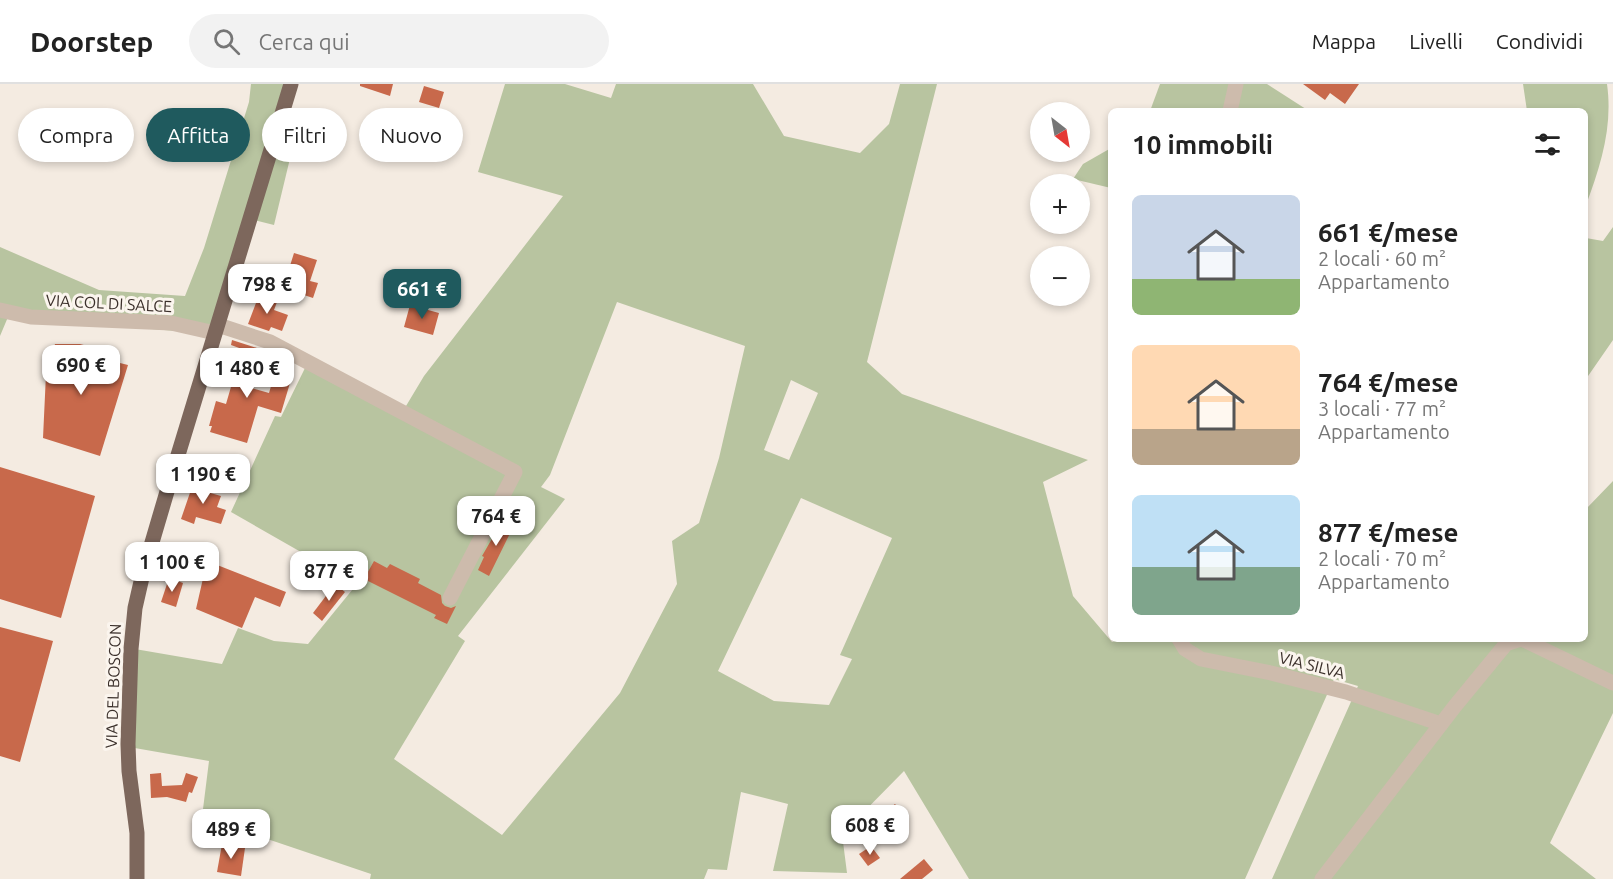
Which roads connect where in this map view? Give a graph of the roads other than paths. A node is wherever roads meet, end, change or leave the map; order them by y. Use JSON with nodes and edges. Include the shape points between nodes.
{"nodes":[{"id":1,"x":291,"y":84,"type":"edge"},
{"id":2,"x":1236,"y":84,"type":"edge"},
{"id":3,"x":1231,"y":108,"type":"edge"},
{"id":4,"x":0,"y":310,"type":"edge"},
{"id":5,"x":217,"y":329,"type":"junction"},
{"id":6,"x":450,"y":598,"type":"dead end"},
{"id":7,"x":1181,"y":642,"type":"edge"},
{"id":8,"x":1512,"y":642,"type":"edge"},
{"id":9,"x":1528,"y":642,"type":"edge"},
{"id":10,"x":1613,"y":683,"type":"edge"},
{"id":11,"x":1442,"y":724,"type":"junction"},
{"id":12,"x":137,"y":879,"type":"edge"},
{"id":13,"x":1322,"y":879,"type":"edge"}],
"edges":[{"from":1,"to":5,"type":"main road","name":"VIA DEL BOSCON"},
{"from":2,"to":3,"type":"street"},
{"from":4,"to":5,"type":"street","name":"VIA COL DI SALCE","via":[[31,317],[171,323]]},
{"from":5,"to":6,"type":"street","via":[[270,342],[515,472]]},
{"from":5,"to":12,"type":"main road","name":"VIA DEL BOSCON","via":[[135,608],[128,744],[137,833]]},
{"from":7,"to":11,"type":"street","name":"VIA SILVA","via":[[1201,659],[1346,692]]},
{"from":8,"to":11,"type":"street","via":[[1506,644]]},
{"from":9,"to":10,"type":"street"},
{"from":11,"to":13,"type":"street"}]}
